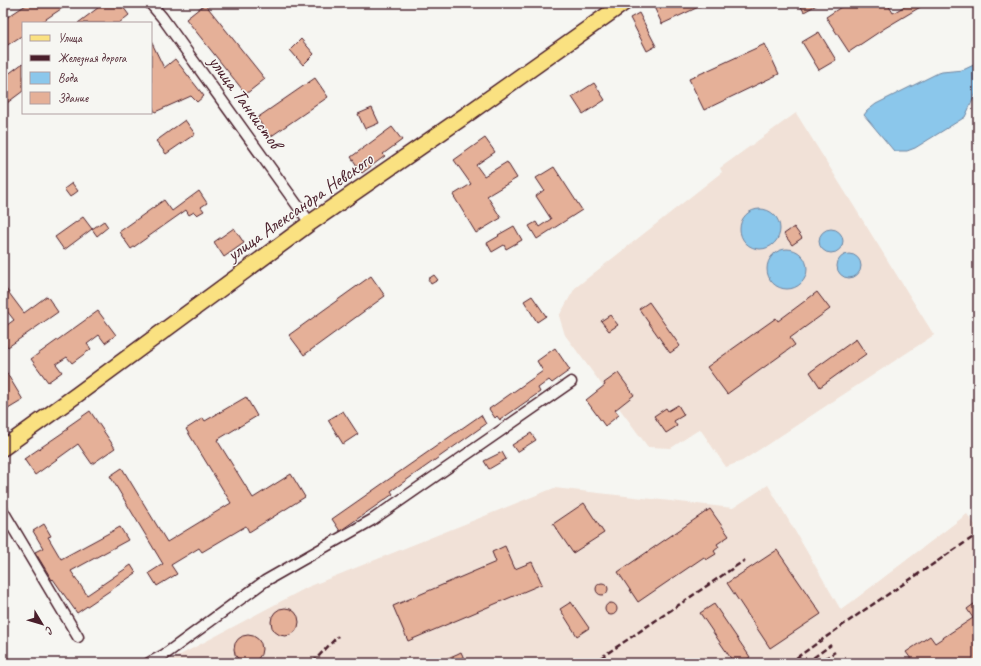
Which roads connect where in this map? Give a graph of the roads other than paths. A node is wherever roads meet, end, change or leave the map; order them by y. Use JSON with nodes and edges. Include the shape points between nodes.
{"nodes":[{"id":1,"x":150,"y":3,"type":"edge"},
{"id":2,"x":624,"y":3,"type":"edge"},
{"id":3,"x":310,"y":223,"type":"junction"},
{"id":4,"x":571,"y":382,"type":"dead end"},
{"id":5,"x":3,"y":448,"type":"edge"},
{"id":6,"x":3,"y":512,"type":"edge"},
{"id":7,"x":78,"y":636,"type":"dead end"},
{"id":8,"x":149,"y":663,"type":"edge"}],
"edges":[{"from":1,"to":3,"type":"street","name":"улица Танкистов","via":[[162,16]]},
{"from":2,"to":3,"type":"main road","name":"улица Александра Невского"},
{"from":3,"to":5,"type":"main road","name":"улица Александра Невского"},
{"from":4,"to":8,"type":"street","via":[[372,520],[265,581],[164,655]]},
{"from":6,"to":7,"type":"street"}]}
